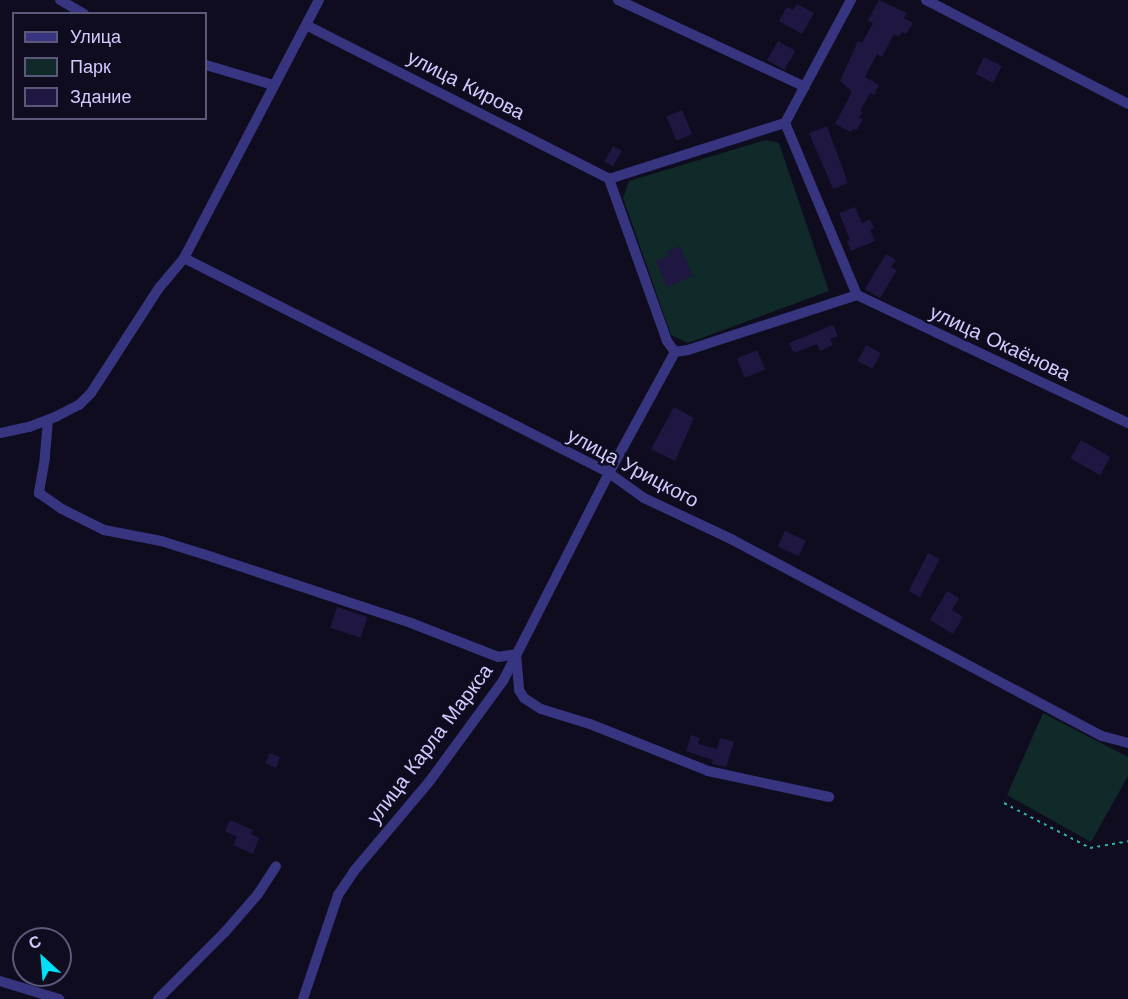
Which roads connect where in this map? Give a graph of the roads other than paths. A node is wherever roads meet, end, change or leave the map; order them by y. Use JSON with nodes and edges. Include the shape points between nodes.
{"nodes":[{"id":1,"x":60,"y":0,"type":"edge"},
{"id":2,"x":319,"y":0,"type":"edge"},
{"id":3,"x":618,"y":0,"type":"edge"},
{"id":4,"x":851,"y":0,"type":"edge"},
{"id":5,"x":926,"y":0,"type":"edge"},
{"id":6,"x":81,"y":12,"type":"edge"},
{"id":7,"x":306,"y":25,"type":"junction"},
{"id":8,"x":207,"y":65,"type":"edge"},
{"id":9,"x":273,"y":85,"type":"junction"},
{"id":10,"x":805,"y":87,"type":"junction"},
{"id":11,"x":1128,"y":104,"type":"edge"},
{"id":12,"x":785,"y":123,"type":"junction"},
{"id":13,"x":609,"y":179,"type":"junction"},
{"id":14,"x":184,"y":258,"type":"junction"},
{"id":15,"x":857,"y":295,"type":"junction"},
{"id":16,"x":675,"y":352,"type":"junction"},
{"id":17,"x":48,"y":420,"type":"junction"},
{"id":18,"x":1128,"y":423,"type":"edge"},
{"id":19,"x":0,"y":433,"type":"edge"},
{"id":20,"x":609,"y":473,"type":"junction"},
{"id":21,"x":516,"y":654,"type":"junction"},
{"id":22,"x":1128,"y":743,"type":"edge"},
{"id":23,"x":829,"y":797,"type":"dead end"},
{"id":24,"x":276,"y":866,"type":"dead end"},
{"id":25,"x":0,"y":981,"type":"edge"},
{"id":26,"x":56,"y":999,"type":"edge"},
{"id":27,"x":158,"y":999,"type":"edge"},
{"id":28,"x":303,"y":999,"type":"edge"}],
"edges":[{"from":1,"to":6,"type":"street"},
{"from":2,"to":7,"type":"street"},
{"from":3,"to":10,"type":"street"},
{"from":4,"to":10,"type":"street"},
{"from":5,"to":11,"type":"street"},
{"from":7,"to":9,"type":"street"},
{"from":7,"to":13,"type":"street","name":"улица Кирова"},
{"from":8,"to":9,"type":"street"},
{"from":9,"to":14,"type":"street"},
{"from":10,"to":12,"type":"street"},
{"from":12,"to":13,"type":"street"},
{"from":12,"to":15,"type":"street"},
{"from":13,"to":16,"type":"street","via":[[667,341]]},
{"from":14,"to":17,"type":"street","via":[[159,288],[91,393],[79,405]]},
{"from":14,"to":20,"type":"street","name":"улица Урицкого"},
{"from":15,"to":16,"type":"street"},
{"from":15,"to":18,"type":"street","name":"улица Окаёнова"},
{"from":16,"to":20,"type":"street","name":"улица Карла Маркса"},
{"from":17,"to":19,"type":"street"},
{"from":17,"to":21,"type":"street","via":[[39,494],[104,530],[161,541],[411,623],[498,657]]},
{"from":20,"to":21,"type":"street","name":"улица Карла Маркса"},
{"from":20,"to":22,"type":"street","name":"улица Урицкого","via":[[644,498],[731,539],[1102,736]]},
{"from":21,"to":23,"type":"street","via":[[519,690],[541,709],[708,771]]},
{"from":21,"to":28,"type":"street","name":"улица Карла Маркса","via":[[503,681],[429,782],[338,895]]},
{"from":24,"to":27,"type":"street","via":[[225,932]]},
{"from":25,"to":26,"type":"street"}]}
